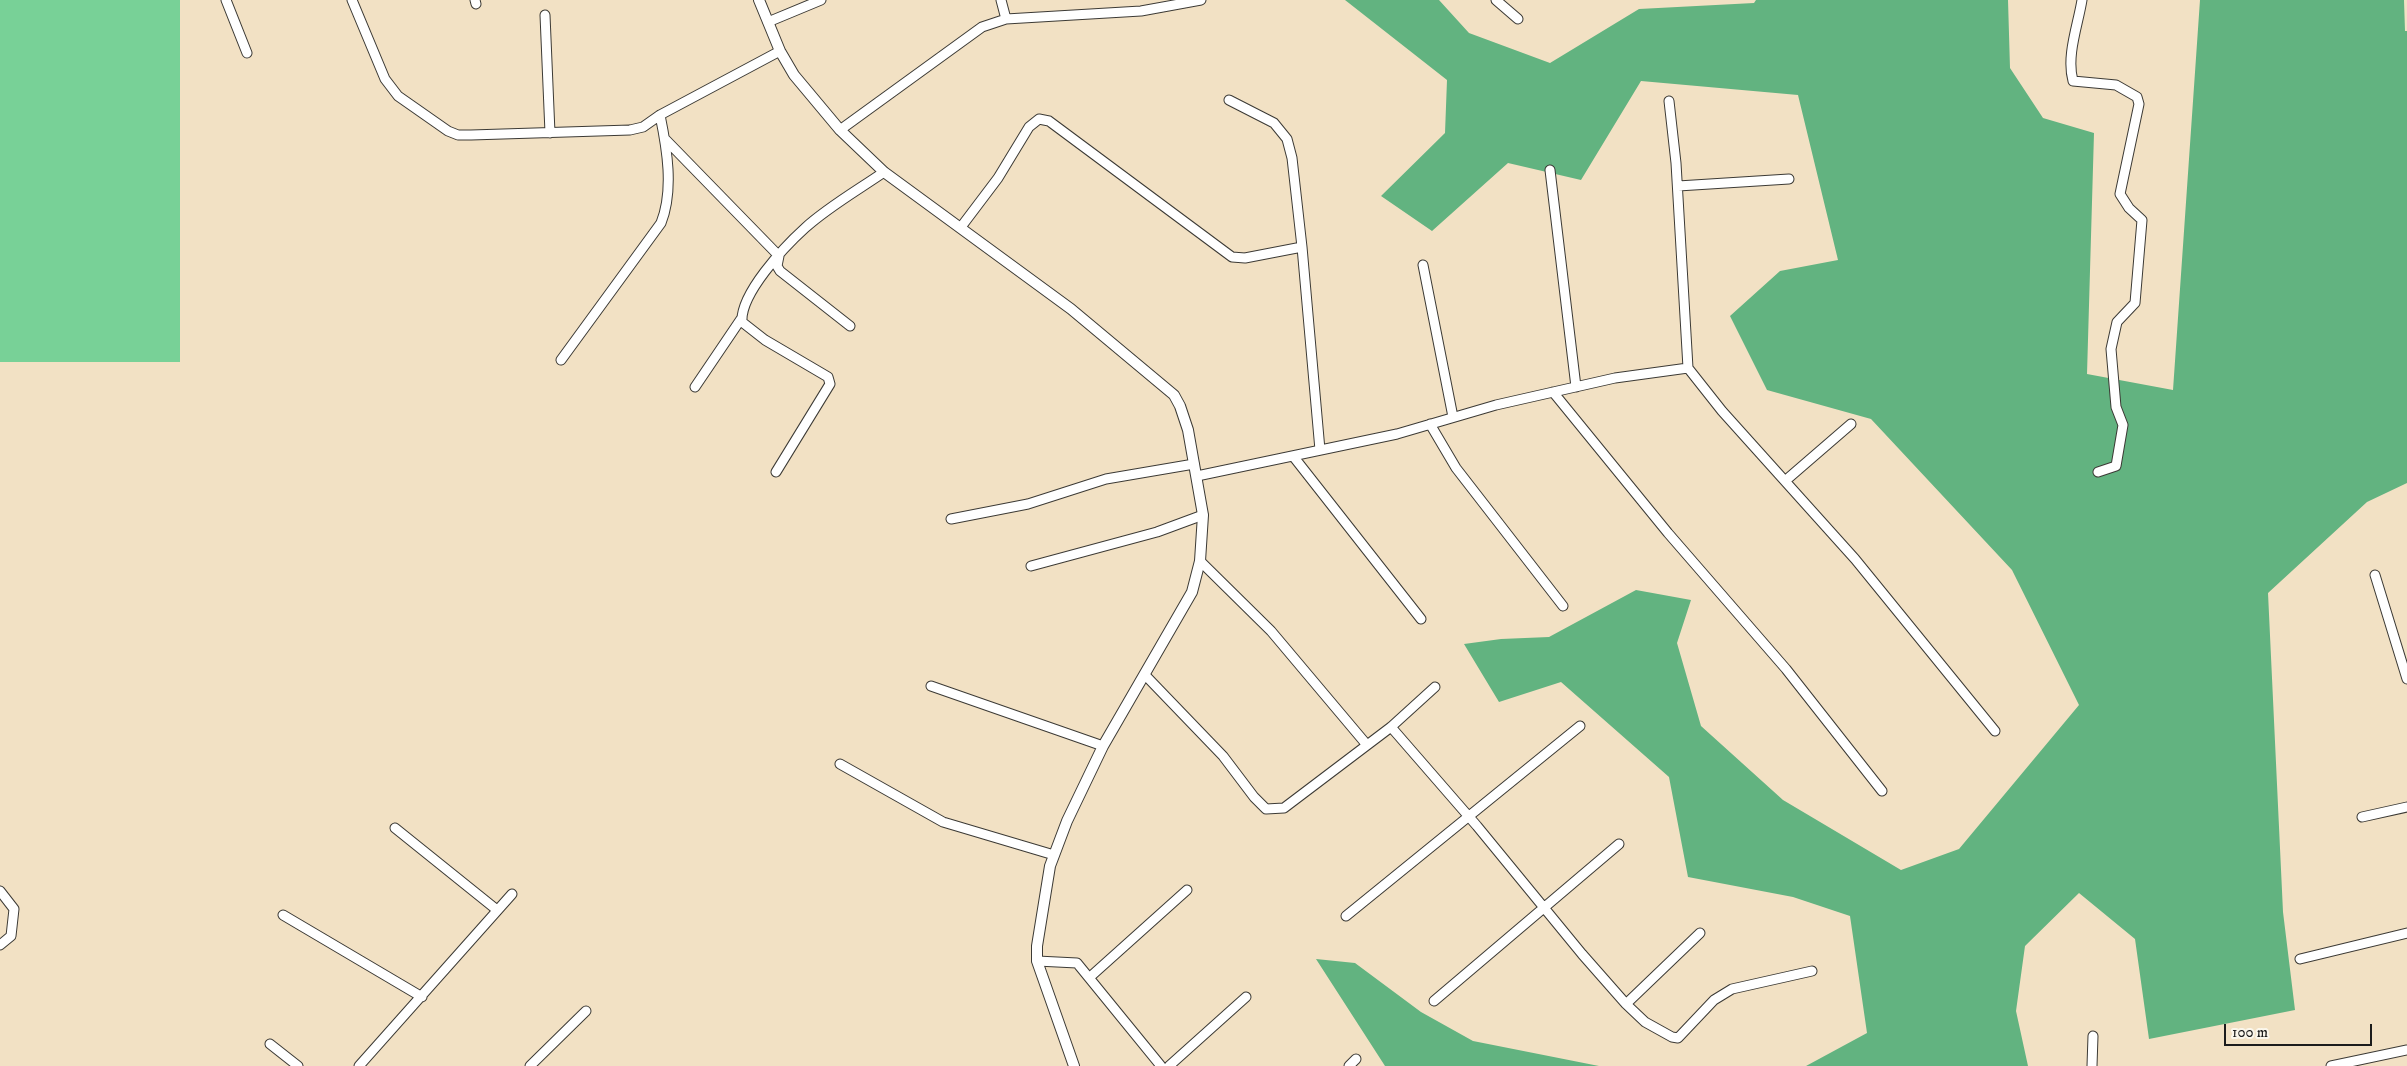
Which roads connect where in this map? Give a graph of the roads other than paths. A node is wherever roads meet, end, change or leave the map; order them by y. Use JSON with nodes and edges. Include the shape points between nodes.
{"nodes":[{"id":1,"x":226,"y":0,"type":"edge"},
{"id":2,"x":352,"y":0,"type":"edge"},
{"id":3,"x":759,"y":0,"type":"edge"},
{"id":4,"x":822,"y":0,"type":"edge"},
{"id":5,"x":1001,"y":0,"type":"edge"},
{"id":6,"x":1201,"y":0,"type":"edge"},
{"id":7,"x":1496,"y":0,"type":"edge"},
{"id":8,"x":2082,"y":0,"type":"edge"},
{"id":9,"x":545,"y":15,"type":"dead end"},
{"id":10,"x":1006,"y":19,"type":"junction"},
{"id":11,"x":1518,"y":19,"type":"dead end"},
{"id":12,"x":768,"y":22,"type":"junction"},
{"id":13,"x":780,"y":51,"type":"junction"},
{"id":14,"x":247,"y":53,"type":"dead end"},
{"id":15,"x":1229,"y":100,"type":"dead end"},
{"id":16,"x":1669,"y":101,"type":"dead end"},
{"id":17,"x":660,"y":115,"type":"junction"},
{"id":18,"x":840,"y":130,"type":"junction"},
{"id":19,"x":550,"y":134,"type":"junction"},
{"id":20,"x":665,"y":140,"type":"junction"},
{"id":21,"x":1550,"y":170,"type":"dead end"},
{"id":22,"x":884,"y":172,"type":"junction"},
{"id":23,"x":1789,"y":179,"type":"dead end"},
{"id":24,"x":1678,"y":186,"type":"junction"},
{"id":25,"x":961,"y":227,"type":"junction"},
{"id":26,"x":1302,"y":247,"type":"junction"},
{"id":27,"x":779,"y":256,"type":"junction"},
{"id":28,"x":1423,"y":265,"type":"dead end"},
{"id":29,"x":741,"y":319,"type":"junction"},
{"id":30,"x":850,"y":326,"type":"dead end"},
{"id":31,"x":561,"y":360,"type":"dead end"},
{"id":32,"x":1688,"y":368,"type":"junction"},
{"id":33,"x":695,"y":387,"type":"dead end"},
{"id":34,"x":1576,"y":387,"type":"junction"},
{"id":35,"x":1553,"y":392,"type":"junction"},
{"id":36,"x":1453,"y":418,"type":"junction"},
{"id":37,"x":1430,"y":424,"type":"junction"},
{"id":38,"x":1851,"y":424,"type":"dead end"},
{"id":39,"x":1320,"y":450,"type":"junction"},
{"id":40,"x":1293,"y":456,"type":"junction"},
{"id":41,"x":1194,"y":464,"type":"junction"},
{"id":42,"x":776,"y":472,"type":"dead end"},
{"id":43,"x":2098,"y":472,"type":"dead end"},
{"id":44,"x":1197,"y":476,"type":"junction"},
{"id":45,"x":1785,"y":481,"type":"junction"},
{"id":46,"x":1203,"y":515,"type":"junction"},
{"id":47,"x":951,"y":519,"type":"dead end"},
{"id":48,"x":1200,"y":561,"type":"junction"},
{"id":49,"x":1031,"y":566,"type":"dead end"},
{"id":50,"x":2375,"y":575,"type":"dead end"},
{"id":51,"x":1563,"y":606,"type":"dead end"},
{"id":52,"x":1421,"y":619,"type":"dead end"},
{"id":53,"x":1146,"y":676,"type":"junction"},
{"id":54,"x":2407,"y":679,"type":"edge"},
{"id":55,"x":931,"y":686,"type":"dead end"},
{"id":56,"x":1435,"y":687,"type":"dead end"},
{"id":57,"x":1580,"y":726,"type":"dead end"},
{"id":58,"x":1390,"y":727,"type":"junction"},
{"id":59,"x":1995,"y":731,"type":"dead end"},
{"id":60,"x":1367,"y":745,"type":"junction"},
{"id":61,"x":1103,"y":746,"type":"junction"},
{"id":62,"x":840,"y":764,"type":"dead end"},
{"id":63,"x":1882,"y":791,"type":"dead end"},
{"id":64,"x":2407,"y":807,"type":"edge"},
{"id":65,"x":1468,"y":816,"type":"junction"},
{"id":66,"x":2362,"y":817,"type":"dead end"},
{"id":67,"x":395,"y":828,"type":"dead end"},
{"id":68,"x":1619,"y":844,"type":"dead end"},
{"id":69,"x":1054,"y":856,"type":"junction"},
{"id":70,"x":1187,"y":890,"type":"dead end"},
{"id":71,"x":0,"y":891,"type":"edge"},
{"id":72,"x":512,"y":894,"type":"dead end"},
{"id":73,"x":1544,"y":908,"type":"junction"},
{"id":74,"x":497,"y":910,"type":"junction"},
{"id":75,"x":283,"y":915,"type":"dead end"},
{"id":76,"x":1346,"y":916,"type":"dead end"},
{"id":77,"x":1700,"y":933,"type":"dead end"},
{"id":78,"x":2407,"y":933,"type":"edge"},
{"id":79,"x":0,"y":945,"type":"edge"},
{"id":80,"x":2300,"y":959,"type":"dead end"},
{"id":81,"x":1037,"y":961,"type":"junction"},
{"id":82,"x":1812,"y":971,"type":"dead end"},
{"id":83,"x":1090,"y":977,"type":"junction"},
{"id":84,"x":422,"y":997,"type":"junction"},
{"id":85,"x":1246,"y":997,"type":"dead end"},
{"id":86,"x":1434,"y":1001,"type":"dead end"},
{"id":87,"x":1626,"y":1004,"type":"junction"},
{"id":88,"x":586,"y":1011,"type":"dead end"},
{"id":89,"x":2094,"y":1036,"type":"dead end"},
{"id":90,"x":270,"y":1044,"type":"dead end"},
{"id":91,"x":2407,"y":1050,"type":"edge"},
{"id":92,"x":298,"y":1066,"type":"edge"},
{"id":93,"x":359,"y":1066,"type":"edge"},
{"id":94,"x":530,"y":1066,"type":"edge"},
{"id":95,"x":1074,"y":1066,"type":"edge"},
{"id":96,"x":1161,"y":1066,"type":"edge"},
{"id":97,"x":1168,"y":1066,"type":"edge"},
{"id":98,"x":2092,"y":1066,"type":"edge"},
{"id":99,"x":2331,"y":1066,"type":"edge"}],
"edges":[{"from":1,"to":14,"type":"street"},
{"from":2,"to":19,"type":"street","via":[[385,79],[398,96],[435,123],[458,135]]},
{"from":3,"to":12,"type":"street"},
{"from":4,"to":12,"type":"street"},
{"from":5,"to":10,"type":"street"},
{"from":6,"to":10,"type":"street","via":[[1140,11]]},
{"from":7,"to":11,"type":"street"},
{"from":8,"to":43,"type":"street","via":[[2072,54],[2073,81],[2116,85],[2137,97],[2139,104],[2120,194],[2142,220],[2135,303],[2117,322],[2111,349],[2116,407],[2123,425],[2116,466]]},
{"from":9,"to":19,"type":"street"},
{"from":10,"to":18,"type":"street","via":[[982,27]]},
{"from":12,"to":13,"type":"street"},
{"from":13,"to":17,"type":"street"},
{"from":13,"to":18,"type":"street","via":[[794,75]]},
{"from":15,"to":26,"type":"street","via":[[1274,123],[1287,139]]},
{"from":16,"to":24,"type":"street"},
{"from":17,"to":19,"type":"street","via":[[643,127],[630,130]]},
{"from":17,"to":20,"type":"street"},
{"from":18,"to":22,"type":"street"},
{"from":20,"to":27,"type":"street"},
{"from":20,"to":31,"type":"street","via":[[668,191],[661,223]]},
{"from":21,"to":34,"type":"street"},
{"from":22,"to":25,"type":"street"},
{"from":22,"to":27,"type":"street","via":[[805,228]]},
{"from":23,"to":24,"type":"street"},
{"from":24,"to":32,"type":"street"},
{"from":25,"to":26,"type":"street","via":[[998,178],[1029,127],[1039,119],[1048,120],[1232,257],[1245,258]]},
{"from":25,"to":41,"type":"street","via":[[1071,310],[1174,395],[1188,430]]},
{"from":26,"to":39,"type":"street"},
{"from":27,"to":29,"type":"street","via":[[756,282]]},
{"from":27,"to":30,"type":"street","via":[[777,266],[780,271]]},
{"from":28,"to":36,"type":"street"},
{"from":29,"to":33,"type":"street"},
{"from":29,"to":42,"type":"street","via":[[764,340],[828,377],[830,384]]},
{"from":32,"to":34,"type":"street"},
{"from":32,"to":45,"type":"street"},
{"from":34,"to":35,"type":"street"},
{"from":35,"to":36,"type":"street"},
{"from":35,"to":63,"type":"street","via":[[1668,533],[1786,669]]},
{"from":36,"to":37,"type":"street"},
{"from":37,"to":39,"type":"street"},
{"from":37,"to":51,"type":"street","via":[[1456,468]]},
{"from":38,"to":45,"type":"street"},
{"from":39,"to":40,"type":"street"},
{"from":40,"to":44,"type":"street"},
{"from":40,"to":52,"type":"street"},
{"from":41,"to":44,"type":"street"},
{"from":41,"to":47,"type":"street","via":[[1106,479],[1028,504]]},
{"from":44,"to":46,"type":"street"},
{"from":45,"to":59,"type":"street","via":[[1855,559]]},
{"from":46,"to":48,"type":"street"},
{"from":46,"to":49,"type":"street","via":[[1157,532]]},
{"from":48,"to":53,"type":"street","via":[[1192,592]]},
{"from":48,"to":60,"type":"street","via":[[1271,631]]},
{"from":50,"to":54,"type":"street"},
{"from":53,"to":60,"type":"street","via":[[1223,756],[1266,809],[1284,808]]},
{"from":53,"to":61,"type":"street"},
{"from":55,"to":61,"type":"street"},
{"from":56,"to":58,"type":"street"},
{"from":57,"to":65,"type":"street"},
{"from":58,"to":60,"type":"street"},
{"from":58,"to":65,"type":"street"},
{"from":61,"to":69,"type":"street"},
{"from":62,"to":69,"type":"street","via":[[943,822]]},
{"from":64,"to":66,"type":"street"},
{"from":65,"to":73,"type":"street"},
{"from":65,"to":76,"type":"street"},
{"from":67,"to":74,"type":"street"},
{"from":68,"to":73,"type":"street"},
{"from":69,"to":81,"type":"street"},
{"from":70,"to":83,"type":"street"},
{"from":71,"to":79,"type":"street","via":[[14,909],[11,936]]},
{"from":72,"to":74,"type":"street"},
{"from":73,"to":86,"type":"street"},
{"from":73,"to":87,"type":"street"},
{"from":74,"to":84,"type":"street"},
{"from":75,"to":84,"type":"street"},
{"from":77,"to":87,"type":"street"},
{"from":78,"to":80,"type":"street"},
{"from":81,"to":83,"type":"street","via":[[1072,961]]},
{"from":81,"to":95,"type":"street"},
{"from":82,"to":87,"type":"street","via":[[1732,989],[1714,1000],[1678,1038],[1645,1022]]},
{"from":83,"to":96,"type":"street"},
{"from":84,"to":93,"type":"street"},
{"from":85,"to":97,"type":"street"},
{"from":88,"to":94,"type":"street"},
{"from":89,"to":98,"type":"street"},
{"from":90,"to":92,"type":"street"},
{"from":91,"to":99,"type":"street"}]}
